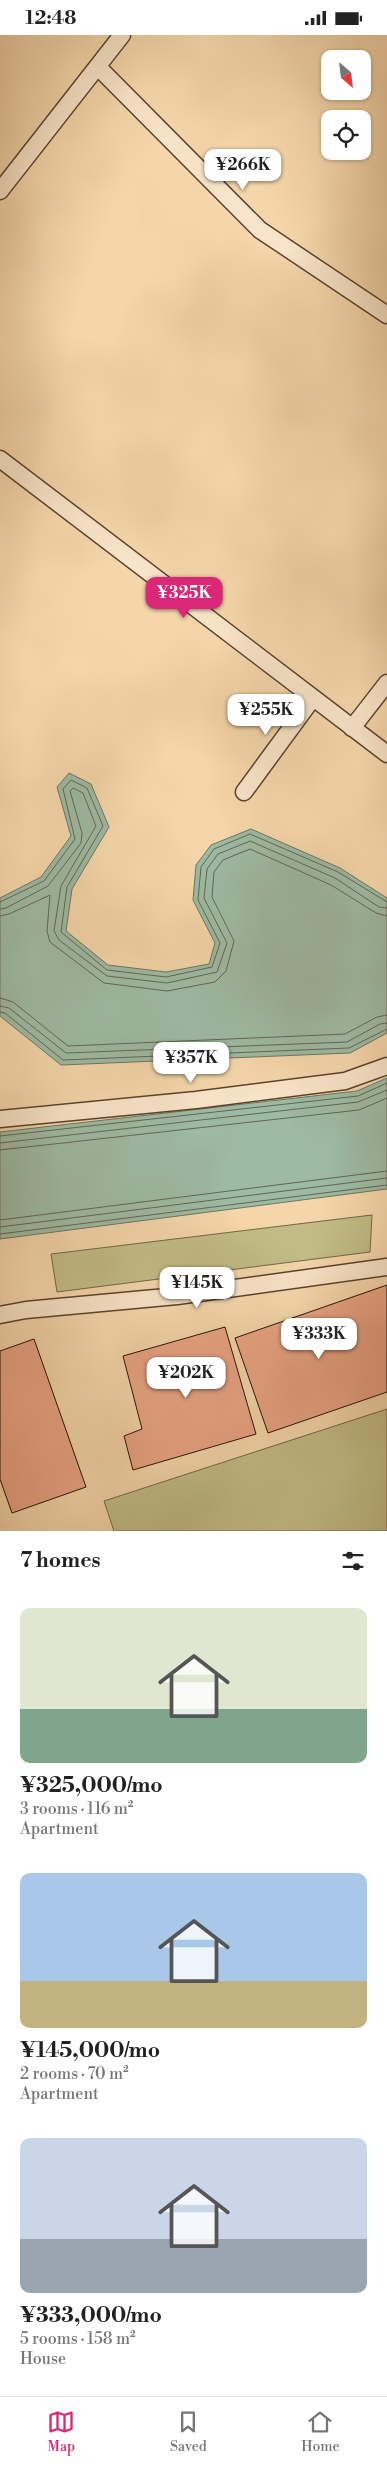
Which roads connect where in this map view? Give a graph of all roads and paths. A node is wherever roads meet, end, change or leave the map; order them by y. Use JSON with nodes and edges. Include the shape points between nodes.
{"nodes":[{"id":1,"x":122,"y":35,"type":"edge"},
{"id":2,"x":98,"y":67,"type":"junction"},
{"id":3,"x":0,"y":191,"type":"edge"},
{"id":4,"x":387,"y":315,"type":"edge"},
{"id":5,"x":0,"y":459,"type":"edge"},
{"id":6,"x":387,"y":683,"type":"edge"},
{"id":7,"x":313,"y":698,"type":"junction"},
{"id":8,"x":352,"y":728,"type":"junction"},
{"id":9,"x":387,"y":754,"type":"edge"},
{"id":10,"x":244,"y":792,"type":"dead end"},
{"id":11,"x":387,"y":1066,"type":"edge"},
{"id":12,"x":0,"y":1119,"type":"edge"},
{"id":13,"x":387,"y":1267,"type":"edge"},
{"id":14,"x":0,"y":1315,"type":"edge"}],
"edges":[{"from":1,"to":2,"type":"street"},
{"from":2,"to":3,"type":"street"},
{"from":2,"to":4,"type":"street","via":[[260,231]]},
{"from":5,"to":7,"type":"street"},
{"from":6,"to":8,"type":"street"},
{"from":7,"to":8,"type":"street"},
{"from":7,"to":10,"type":"street"},
{"from":8,"to":9,"type":"street"},
{"from":11,"to":12,"type":"street","via":[[345,1081],[196,1100]]},
{"from":13,"to":14,"type":"street","via":[[178,1296],[26,1309]]}]}
